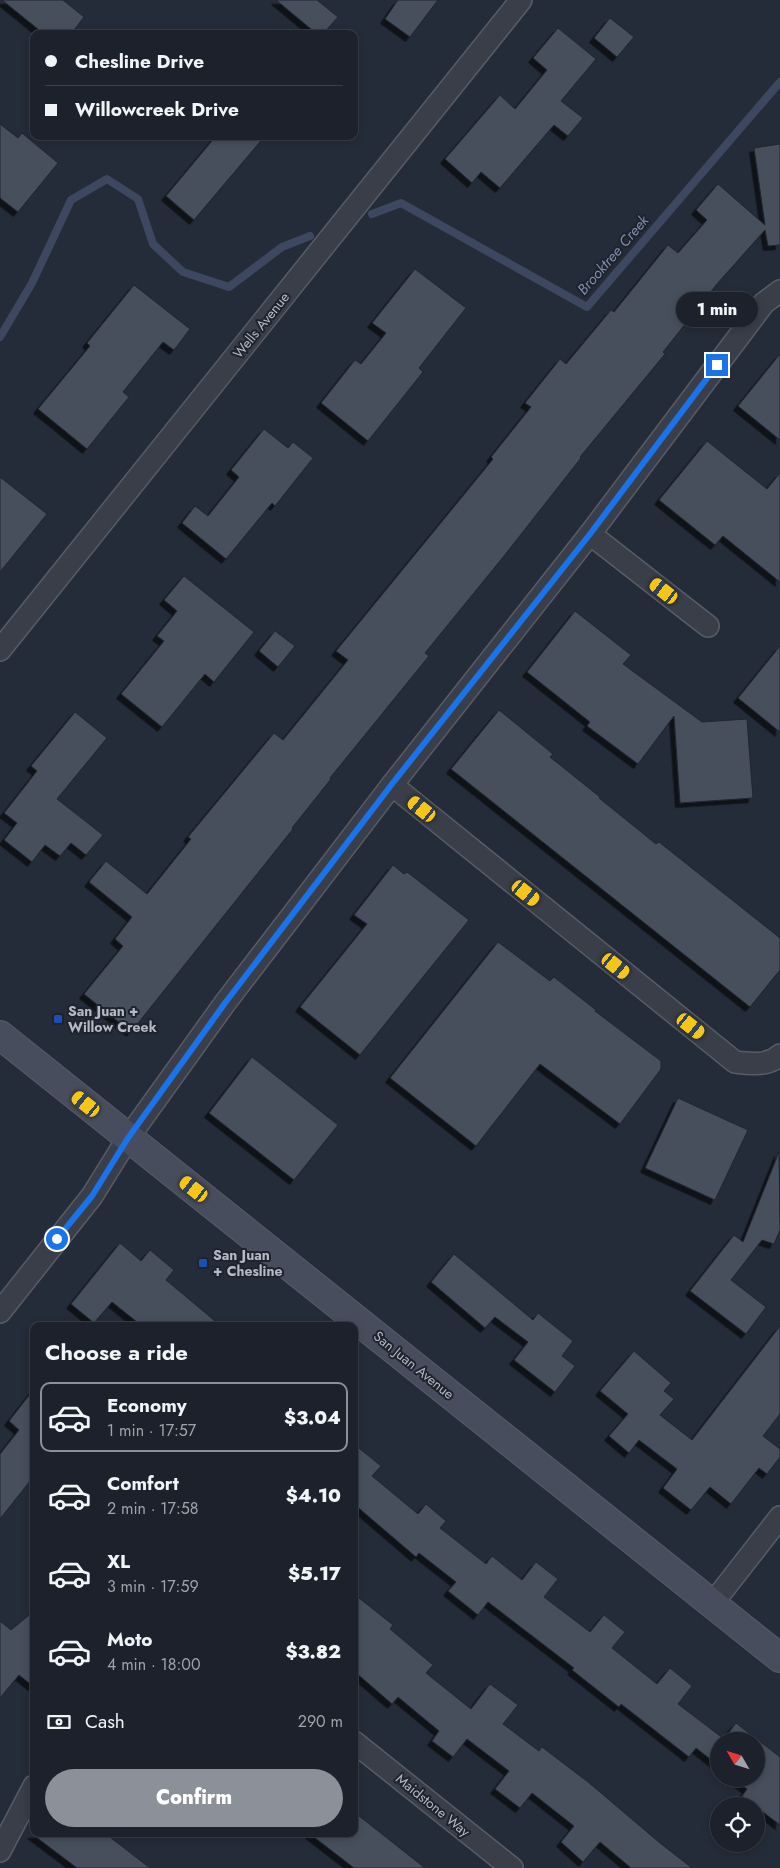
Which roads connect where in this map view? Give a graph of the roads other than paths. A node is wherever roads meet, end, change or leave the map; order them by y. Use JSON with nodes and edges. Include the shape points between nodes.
{"nodes":[{"id":1,"x":521,"y":0,"type":"edge"},
{"id":2,"x":780,"y":291,"type":"edge"},
{"id":3,"x":590,"y":534,"type":"junction"},
{"id":4,"x":708,"y":626,"type":"dead end"},
{"id":5,"x":0,"y":650,"type":"edge"},
{"id":6,"x":392,"y":784,"type":"junction"},
{"id":7,"x":0,"y":1035,"type":"edge"},
{"id":8,"x":780,"y":1055,"type":"edge"},
{"id":9,"x":128,"y":1138,"type":"junction"},
{"id":10,"x":0,"y":1312,"type":"edge"},
{"id":11,"x":780,"y":1517,"type":"edge"},
{"id":12,"x":713,"y":1603,"type":"junction"},
{"id":13,"x":780,"y":1658,"type":"edge"},
{"id":14,"x":358,"y":1745,"type":"edge"},
{"id":15,"x":30,"y":1794,"type":"edge"},
{"id":16,"x":0,"y":1851,"type":"edge"},
{"id":17,"x":512,"y":1868,"type":"edge"}],
"edges":[{"from":1,"to":5,"type":"street","name":"Wells Avenue"},
{"from":2,"to":3,"type":"street","via":[[764,303]]},
{"from":3,"to":4,"type":"street"},
{"from":3,"to":6,"type":"street"},
{"from":6,"to":8,"type":"street","via":[[735,1062],[757,1065]]},
{"from":6,"to":9,"type":"street","via":[[225,1003]]},
{"from":7,"to":9,"type":"main road","name":"San Juan Avenue"},
{"from":9,"to":10,"type":"street","via":[[92,1196]]},
{"from":9,"to":12,"type":"main road","name":"San Juan Avenue"},
{"from":11,"to":12,"type":"street"},
{"from":12,"to":13,"type":"main road","name":"San Juan Avenue"},
{"from":14,"to":17,"type":"street","name":"Maidstone Way"},
{"from":15,"to":16,"type":"street"}]}
